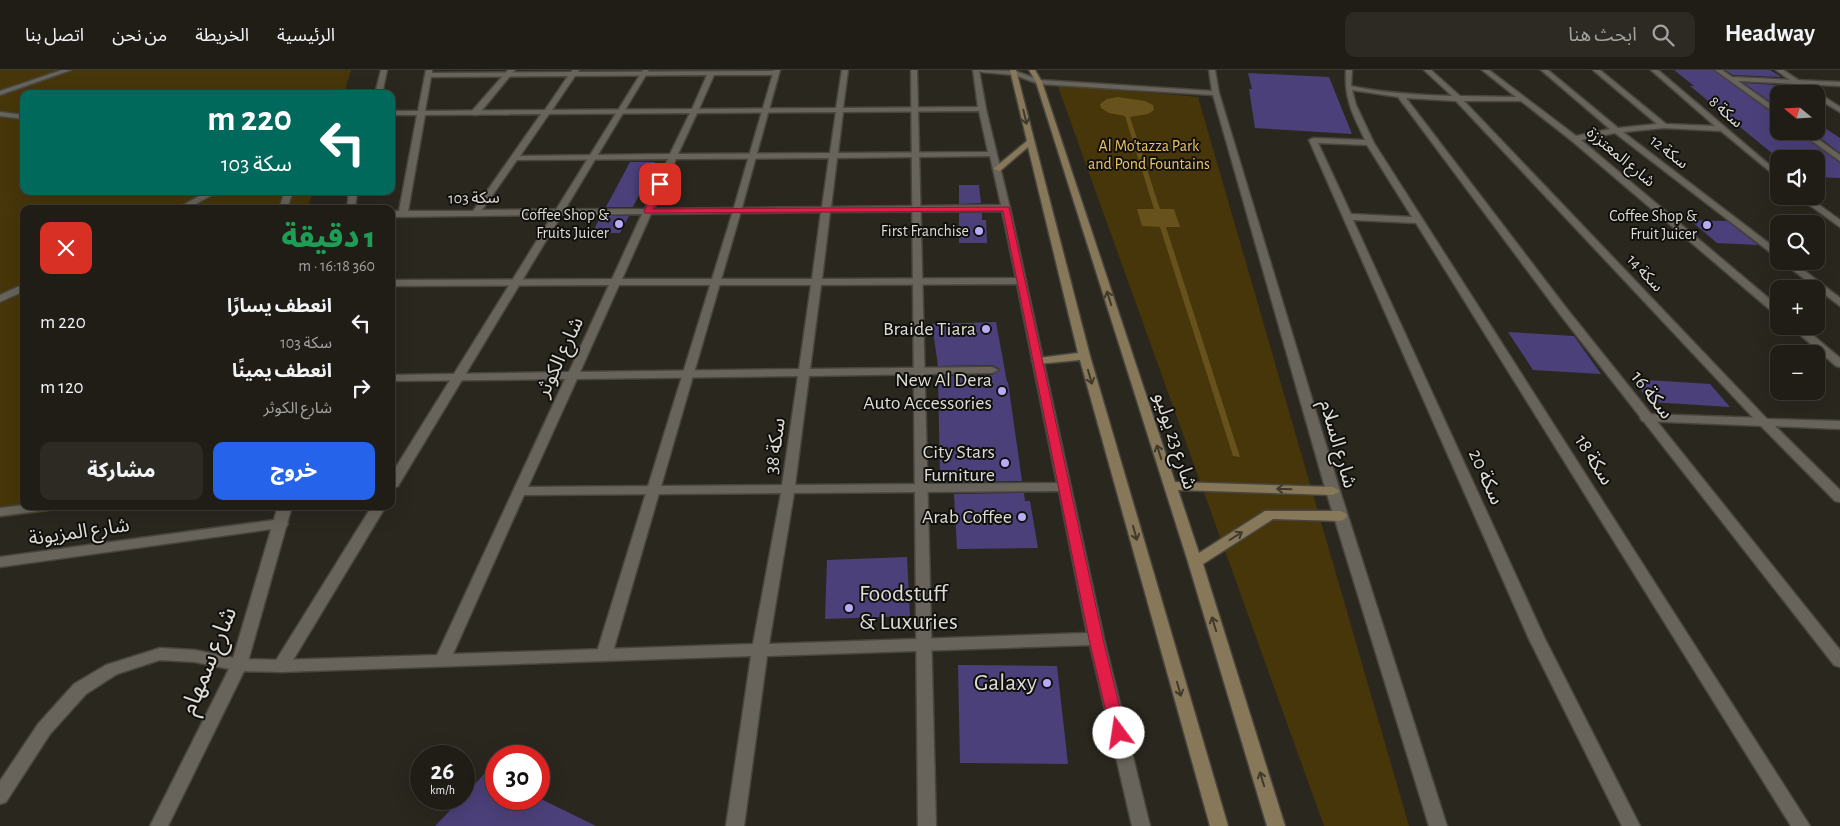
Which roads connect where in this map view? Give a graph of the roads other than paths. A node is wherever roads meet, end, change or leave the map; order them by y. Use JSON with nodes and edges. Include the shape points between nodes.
{"nodes":[{"id":1,"x":68,"y":70,"type":"edge"},
{"id":2,"x":384,"y":70,"type":"edge"},
{"id":3,"x":845,"y":70,"type":"edge"},
{"id":4,"x":914,"y":70,"type":"edge"},
{"id":5,"x":976,"y":70,"type":"edge"},
{"id":6,"x":981,"y":70,"type":"edge"},
{"id":7,"x":1032,"y":70,"type":"edge"},
{"id":8,"x":1212,"y":70,"type":"edge"},
{"id":9,"x":1349,"y":70,"type":"edge"},
{"id":10,"x":1428,"y":70,"type":"edge"},
{"id":11,"x":1485,"y":70,"type":"edge"},
{"id":12,"x":1544,"y":70,"type":"edge"},
{"id":13,"x":1596,"y":70,"type":"edge"},
{"id":14,"x":1654,"y":70,"type":"edge"},
{"id":15,"x":1718,"y":70,"type":"edge"},
{"id":16,"x":1780,"y":70,"type":"edge"},
{"id":17,"x":777,"y":71,"type":"edge"},
{"id":18,"x":429,"y":72,"type":"edge"},
{"id":19,"x":510,"y":72,"type":"edge"},
{"id":20,"x":574,"y":72,"type":"edge"},
{"id":21,"x":645,"y":72,"type":"edge"},
{"id":22,"x":712,"y":72,"type":"edge"},
{"id":23,"x":1014,"y":72,"type":"edge"},
{"id":24,"x":1729,"y":79,"type":"junction"},
{"id":25,"x":1039,"y":82,"type":"junction"},
{"id":26,"x":1796,"y":82,"type":"junction"},
{"id":27,"x":1840,"y":84,"type":"edge"},
{"id":28,"x":1801,"y":85,"type":"edge"},
{"id":29,"x":1348,"y":88,"type":"junction"},
{"id":30,"x":379,"y":90,"type":"edge"},
{"id":31,"x":0,"y":93,"type":"edge"},
{"id":32,"x":1216,"y":93,"type":"junction"},
{"id":33,"x":1400,"y":95,"type":"junction"},
{"id":34,"x":1458,"y":98,"type":"junction"},
{"id":35,"x":1525,"y":99,"type":"junction"},
{"id":36,"x":1825,"y":100,"type":"edge"},
{"id":37,"x":982,"y":108,"type":"junction"},
{"id":38,"x":1770,"y":108,"type":"edge"},
{"id":39,"x":914,"y":109,"type":"junction"},
{"id":40,"x":766,"y":110,"type":"junction"},
{"id":41,"x":840,"y":110,"type":"junction"},
{"id":42,"x":1840,"y":110,"type":"edge"},
{"id":43,"x":694,"y":111,"type":"junction"},
{"id":44,"x":546,"y":112,"type":"junction"},
{"id":45,"x":621,"y":112,"type":"junction"},
{"id":46,"x":395,"y":113,"type":"edge"},
{"id":47,"x":420,"y":113,"type":"junction"},
{"id":48,"x":475,"y":113,"type":"junction"},
{"id":49,"x":0,"y":114,"type":"edge"},
{"id":50,"x":20,"y":116,"type":"edge"},
{"id":51,"x":1664,"y":126,"type":"junction"},
{"id":52,"x":1722,"y":128,"type":"junction"},
{"id":53,"x":1616,"y":130,"type":"junction"},
{"id":54,"x":1575,"y":140,"type":"junction"},
{"id":55,"x":1815,"y":140,"type":"edge"},
{"id":56,"x":1030,"y":142,"type":"junction"},
{"id":57,"x":1370,"y":143,"type":"junction"},
{"id":58,"x":915,"y":154,"type":"junction"},
{"id":59,"x":994,"y":154,"type":"junction"},
{"id":60,"x":833,"y":155,"type":"junction"},
{"id":61,"x":753,"y":156,"type":"junction"},
{"id":62,"x":673,"y":157,"type":"junction"},
{"id":63,"x":514,"y":158,"type":"junction"},
{"id":64,"x":592,"y":158,"type":"junction"},
{"id":65,"x":1840,"y":158,"type":"edge"},
{"id":66,"x":997,"y":169,"type":"junction"},
{"id":67,"x":1770,"y":169,"type":"edge"},
{"id":68,"x":208,"y":195,"type":"edge"},
{"id":69,"x":188,"y":205,"type":"edge"},
{"id":70,"x":1814,"y":205,"type":"edge"},
{"id":71,"x":1006,"y":208,"type":"junction"},
{"id":72,"x":917,"y":209,"type":"junction"},
{"id":73,"x":826,"y":210,"type":"junction"},
{"id":74,"x":648,"y":211,"type":"junction"},
{"id":75,"x":737,"y":211,"type":"junction"},
{"id":76,"x":559,"y":212,"type":"junction"},
{"id":77,"x":476,"y":213,"type":"junction"},
{"id":78,"x":395,"y":214,"type":"edge"},
{"id":79,"x":403,"y":214,"type":"junction"},
{"id":80,"x":1348,"y":217,"type":"junction"},
{"id":81,"x":1419,"y":220,"type":"junction"},
{"id":82,"x":1840,"y":224,"type":"edge"},
{"id":83,"x":1770,"y":249,"type":"edge"},
{"id":84,"x":1798,"y":270,"type":"edge"},
{"id":85,"x":917,"y":281,"type":"junction"},
{"id":86,"x":1020,"y":281,"type":"junction"},
{"id":87,"x":516,"y":282,"type":"junction"},
{"id":88,"x":616,"y":282,"type":"junction"},
{"id":89,"x":715,"y":282,"type":"junction"},
{"id":90,"x":816,"y":282,"type":"junction"},
{"id":91,"x":395,"y":283,"type":"edge"},
{"id":92,"x":20,"y":289,"type":"edge"},
{"id":93,"x":0,"y":299,"type":"edge"},
{"id":94,"x":1840,"y":303,"type":"edge"},
{"id":95,"x":1770,"y":304,"type":"edge"},
{"id":96,"x":1806,"y":335,"type":"edge"},
{"id":97,"x":1084,"y":356,"type":"junction"},
{"id":98,"x":1038,"y":361,"type":"junction"},
{"id":99,"x":1840,"y":364,"type":"edge"},
{"id":100,"x":992,"y":370,"type":"dead end"},
{"id":101,"x":919,"y":371,"type":"junction"},
{"id":102,"x":804,"y":372,"type":"junction"},
{"id":103,"x":688,"y":374,"type":"junction"},
{"id":104,"x":572,"y":376,"type":"junction"},
{"id":105,"x":458,"y":377,"type":"junction"},
{"id":106,"x":395,"y":378,"type":"edge"},
{"id":107,"x":1646,"y":418,"type":"junction"},
{"id":108,"x":1764,"y":422,"type":"junction"},
{"id":109,"x":1840,"y":425,"type":"edge"},
{"id":110,"x":395,"y":479,"type":"edge"},
{"id":111,"x":1170,"y":486,"type":"junction"},
{"id":112,"x":921,"y":487,"type":"junction"},
{"id":113,"x":1064,"y":487,"type":"junction"},
{"id":114,"x":788,"y":489,"type":"junction"},
{"id":115,"x":653,"y":490,"type":"junction"},
{"id":116,"x":520,"y":491,"type":"junction"},
{"id":117,"x":1332,"y":492,"type":"junction"},
{"id":118,"x":1840,"y":498,"type":"edge"},
{"id":119,"x":20,"y":509,"type":"edge"},
{"id":120,"x":284,"y":510,"type":"edge"},
{"id":121,"x":377,"y":510,"type":"edge"},
{"id":122,"x":0,"y":512,"type":"edge"},
{"id":123,"x":1340,"y":516,"type":"junction"},
{"id":124,"x":281,"y":524,"type":"junction"},
{"id":125,"x":0,"y":562,"type":"edge"},
{"id":126,"x":1195,"y":562,"type":"junction"},
{"id":127,"x":1096,"y":639,"type":"junction"},
{"id":128,"x":924,"y":645,"type":"junction"},
{"id":129,"x":760,"y":650,"type":"junction"},
{"id":130,"x":604,"y":655,"type":"junction"},
{"id":131,"x":442,"y":660,"type":"junction"},
{"id":132,"x":1840,"y":661,"type":"edge"},
{"id":133,"x":239,"y":665,"type":"junction"},
{"id":134,"x":281,"y":666,"type":"junction"},
{"id":135,"x":0,"y":796,"type":"edge"},
{"id":136,"x":159,"y":826,"type":"edge"},
{"id":137,"x":735,"y":826,"type":"edge"},
{"id":138,"x":927,"y":826,"type":"edge"},
{"id":139,"x":1141,"y":826,"type":"edge"},
{"id":140,"x":1219,"y":826,"type":"edge"},
{"id":141,"x":1276,"y":826,"type":"edge"},
{"id":142,"x":1438,"y":826,"type":"edge"},
{"id":143,"x":1631,"y":826,"type":"edge"},
{"id":144,"x":1801,"y":826,"type":"edge"}],
"edges":[{"from":1,"to":31,"type":"street"},
{"from":2,"to":30,"type":"street"},
{"from":3,"to":41,"type":"street","name":"سكة 38"},
{"from":4,"to":39,"type":"street"},
{"from":5,"to":37,"type":"street"},
{"from":6,"to":23,"type":"street"},
{"from":7,"to":25,"type":"main road","name":"شارع 23 يوليو"},
{"from":8,"to":32,"type":"street","name":"شارع السلام"},
{"from":9,"to":29,"type":"street"},
{"from":10,"to":34,"type":"street","name":"سكة 14"},
{"from":11,"to":35,"type":"street","name":"شارع المعتززة"},
{"from":12,"to":53,"type":"street","name":"سكة 12"},
{"from":13,"to":51,"type":"street"},
{"from":14,"to":52,"type":"street","name":"سكة 8"},
{"from":15,"to":24,"type":"street"},
{"from":16,"to":26,"type":"street"},
{"from":17,"to":22,"type":"street"},
{"from":17,"to":40,"type":"street"},
{"from":18,"to":19,"type":"street"},
{"from":18,"to":47,"type":"street"},
{"from":19,"to":20,"type":"street"},
{"from":19,"to":48,"type":"street"},
{"from":20,"to":21,"type":"street"},
{"from":20,"to":44,"type":"street"},
{"from":21,"to":22,"type":"street"},
{"from":21,"to":45,"type":"street"},
{"from":22,"to":43,"type":"street","name":"شارع الكوثر"},
{"from":23,"to":25,"type":"street"},
{"from":23,"to":56,"type":"main road","one_way":true},
{"from":24,"to":26,"type":"street"},
{"from":24,"to":38,"type":"street"},
{"from":25,"to":32,"type":"street"},
{"from":111,"to":25,"type":"main road","name":"شارع 23 يوليو","one_way":true},
{"from":26,"to":27,"type":"street"},
{"from":26,"to":28,"type":"street"},
{"from":29,"to":33,"type":"street"},
{"from":29,"to":57,"type":"street","name":"سكة 18"},
{"from":32,"to":117,"type":"street","name":"شارع السلام"},
{"from":33,"to":34,"type":"street"},
{"from":33,"to":107,"type":"street","name":"سكة 16"},
{"from":34,"to":35,"type":"street"},
{"from":34,"to":108,"type":"street","name":"سكة 14"},
{"from":35,"to":54,"type":"street","name":"شارع المعتززة"},
{"from":36,"to":42,"type":"street"},
{"from":37,"to":39,"type":"street"},
{"from":37,"to":59,"type":"street"},
{"from":39,"to":41,"type":"street"},
{"from":39,"to":58,"type":"street"},
{"from":40,"to":41,"type":"street"},
{"from":40,"to":43,"type":"street"},
{"from":40,"to":61,"type":"street"},
{"from":41,"to":60,"type":"street","name":"سكة 38"},
{"from":43,"to":45,"type":"street"},
{"from":43,"to":62,"type":"street","name":"شارع الكوثر"},
{"from":44,"to":45,"type":"street"},
{"from":44,"to":48,"type":"street"},
{"from":44,"to":63,"type":"street"},
{"from":45,"to":64,"type":"street"},
{"from":46,"to":47,"type":"street"},
{"from":47,"to":48,"type":"street"},
{"from":47,"to":79,"type":"street"},
{"from":49,"to":50,"type":"street"},
{"from":51,"to":52,"type":"street"},
{"from":51,"to":53,"type":"street"},
{"from":52,"to":67,"type":"street","name":"سكة 8"},
{"from":53,"to":54,"type":"street"},
{"from":53,"to":83,"type":"street","name":"سكة 12"},
{"from":54,"to":95,"type":"street","name":"شارع المعتززة"},
{"from":55,"to":65,"type":"street"},
{"from":56,"to":66,"type":"main road"},
{"from":56,"to":97,"type":"main road"},
{"from":57,"to":80,"type":"street","name":"سكة 20","via":[[1313,140]]},
{"from":57,"to":81,"type":"street","name":"سكة 18"},
{"from":58,"to":59,"type":"street"},
{"from":58,"to":60,"type":"street"},
{"from":58,"to":72,"type":"street"},
{"from":59,"to":66,"type":"street"},
{"from":60,"to":61,"type":"street"},
{"from":60,"to":73,"type":"street","name":"سكة 38"},
{"from":61,"to":62,"type":"street"},
{"from":61,"to":75,"type":"street"},
{"from":62,"to":64,"type":"street"},
{"from":62,"to":74,"type":"street","name":"شارع الكوثر"},
{"from":63,"to":64,"type":"street"},
{"from":63,"to":77,"type":"street"},
{"from":64,"to":76,"type":"street"},
{"from":66,"to":71,"type":"street"},
{"from":68,"to":69,"type":"street"},
{"from":70,"to":82,"type":"street"},
{"from":71,"to":72,"type":"street","name":"سكة 103"},
{"from":71,"to":86,"type":"street"},
{"from":72,"to":73,"type":"street","name":"سكة 103"},
{"from":72,"to":85,"type":"street"},
{"from":73,"to":75,"type":"street","name":"سكة 103"},
{"from":73,"to":90,"type":"street","name":"سكة 38"},
{"from":74,"to":75,"type":"street","name":"سكة 103"},
{"from":74,"to":76,"type":"street","name":"سكة 103"},
{"from":74,"to":88,"type":"street","name":"شارع الكوثر"},
{"from":75,"to":89,"type":"street"},
{"from":76,"to":77,"type":"street","name":"سكة 103"},
{"from":76,"to":87,"type":"street"},
{"from":77,"to":79,"type":"street","name":"سكة 103"},
{"from":78,"to":79,"type":"street","name":"سكة 103"},
{"from":80,"to":81,"type":"street"},
{"from":80,"to":143,"type":"street","name":"سكة 20","via":[[1536,640]]},
{"from":81,"to":144,"type":"street","name":"سكة 18"},
{"from":84,"to":94,"type":"street"},
{"from":85,"to":86,"type":"street"},
{"from":85,"to":90,"type":"street"},
{"from":85,"to":101,"type":"street"},
{"from":86,"to":98,"type":"street"},
{"from":87,"to":88,"type":"street"},
{"from":87,"to":91,"type":"street"},
{"from":87,"to":105,"type":"street"},
{"from":88,"to":89,"type":"street"},
{"from":88,"to":104,"type":"street","name":"شارع الكوثر"},
{"from":89,"to":90,"type":"street"},
{"from":89,"to":103,"type":"street"},
{"from":90,"to":102,"type":"street","name":"سكة 38"},
{"from":92,"to":93,"type":"street"},
{"from":96,"to":99,"type":"street"},
{"from":97,"to":98,"type":"main road"},
{"from":97,"to":140,"type":"main road","one_way":true},
{"from":98,"to":113,"type":"street"},
{"from":100,"to":101,"type":"street"},
{"from":101,"to":102,"type":"street"},
{"from":101,"to":112,"type":"street"},
{"from":102,"to":103,"type":"street"},
{"from":102,"to":114,"type":"street","name":"سكة 38"},
{"from":103,"to":104,"type":"street"},
{"from":103,"to":115,"type":"street"},
{"from":104,"to":105,"type":"street"},
{"from":104,"to":116,"type":"street","name":"شارع الكوثر"},
{"from":105,"to":106,"type":"street"},
{"from":105,"to":110,"type":"street"},
{"from":107,"to":108,"type":"street"},
{"from":107,"to":132,"type":"street","name":"سكة 16"},
{"from":108,"to":109,"type":"street"},
{"from":108,"to":118,"type":"street","name":"سكة 14"},
{"from":117,"to":111,"type":"main road","one_way":true},
{"from":111,"to":126,"type":"main road","name":"شارع 23 يوليو"},
{"from":112,"to":113,"type":"street"},
{"from":112,"to":114,"type":"street"},
{"from":112,"to":128,"type":"street"},
{"from":113,"to":127,"type":"street"},
{"from":114,"to":115,"type":"street"},
{"from":114,"to":129,"type":"street","name":"سكة 38"},
{"from":115,"to":116,"type":"street"},
{"from":115,"to":130,"type":"street"},
{"from":116,"to":131,"type":"street","name":"شارع الكوثر"},
{"from":117,"to":123,"type":"street","name":"شارع السلام"},
{"from":119,"to":122,"type":"street"},
{"from":120,"to":124,"type":"street","name":"شارع سمهام"},
{"from":121,"to":134,"type":"street"},
{"from":126,"to":123,"type":"main road","one_way":true,"via":[[1270,514]]},
{"from":123,"to":142,"type":"street","name":"شارع السلام"},
{"from":124,"to":125,"type":"street","name":"شارع المزيونة"},
{"from":124,"to":133,"type":"street","name":"شارع سمهام"},
{"from":141,"to":126,"type":"main road","name":"شارع 23 يوليو","one_way":true},
{"from":127,"to":128,"type":"street"},
{"from":127,"to":139,"type":"street"},
{"from":128,"to":129,"type":"street"},
{"from":128,"to":138,"type":"street"},
{"from":129,"to":130,"type":"street"},
{"from":129,"to":137,"type":"street","name":"سكة 38"},
{"from":130,"to":131,"type":"street"},
{"from":131,"to":134,"type":"street"},
{"from":133,"to":134,"type":"street"},
{"from":133,"to":135,"type":"street","via":[[195,656],[160,654],[112,668],[80,689],[44,729]]},
{"from":133,"to":136,"type":"street","name":"شارع سمهام"}]}
